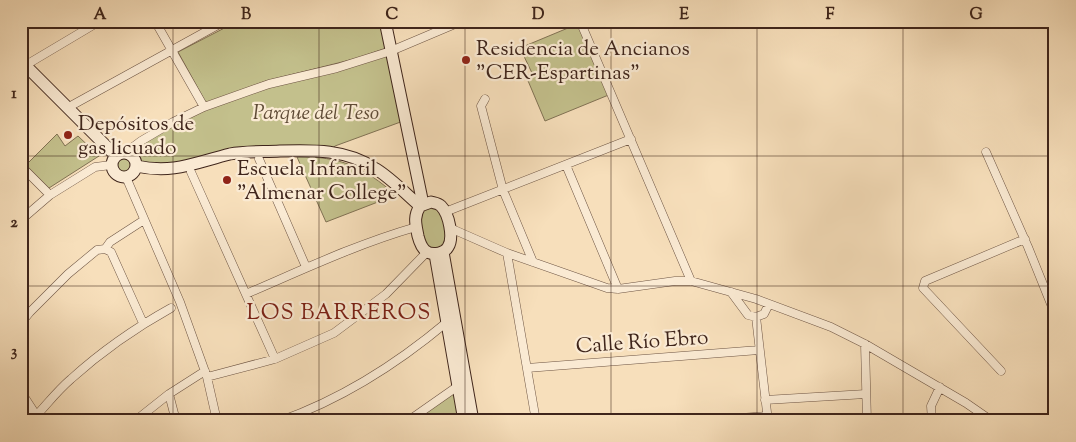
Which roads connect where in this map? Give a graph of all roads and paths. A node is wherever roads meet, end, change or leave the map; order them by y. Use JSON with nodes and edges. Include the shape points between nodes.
{"nodes":[{"id":1,"x":100,"y":21,"type":"edge"},
{"id":2,"x":155,"y":21,"type":"edge"},
{"id":3,"x":225,"y":21,"type":"edge"},
{"id":4,"x":384,"y":21,"type":"edge"},
{"id":5,"x":392,"y":21,"type":"edge"},
{"id":6,"x":462,"y":21,"type":"edge"},
{"id":7,"x":580,"y":21,"type":"edge"},
{"id":8,"x":394,"y":49,"type":"junction"},
{"id":9,"x":171,"y":50,"type":"junction"},
{"id":10,"x":23,"y":63,"type":"edge"},
{"id":11,"x":485,"y":99,"type":"dead end"},
{"id":12,"x":204,"y":107,"type":"junction"},
{"id":13,"x":67,"y":108,"type":"junction"},
{"id":14,"x":631,"y":139,"type":"junction"},
{"id":15,"x":986,"y":152,"type":"dead end"},
{"id":16,"x":117,"y":158,"type":"junction"},
{"id":17,"x":259,"y":159,"type":"junction"},
{"id":18,"x":566,"y":165,"type":"junction"},
{"id":19,"x":21,"y":166,"type":"edge"},
{"id":20,"x":132,"y":172,"type":"junction"},
{"id":21,"x":191,"y":172,"type":"junction"},
{"id":22,"x":503,"y":190,"type":"junction"},
{"id":23,"x":50,"y":195,"type":"junction"},
{"id":24,"x":422,"y":206,"type":"junction"},
{"id":25,"x":445,"y":212,"type":"junction"},
{"id":26,"x":21,"y":220,"type":"edge"},
{"id":27,"x":144,"y":220,"type":"junction"},
{"id":28,"x":416,"y":227,"type":"junction"},
{"id":29,"x":450,"y":228,"type":"junction"},
{"id":30,"x":1025,"y":240,"type":"junction"},
{"id":31,"x":104,"y":249,"type":"junction"},
{"id":32,"x":435,"y":253,"type":"junction"},
{"id":33,"x":507,"y":253,"type":"junction"},
{"id":34,"x":533,"y":262,"type":"junction"},
{"id":35,"x":306,"y":267,"type":"junction"},
{"id":36,"x":691,"y":281,"type":"junction"},
{"id":37,"x":618,"y":289,"type":"junction"},
{"id":38,"x":731,"y":292,"type":"junction"},
{"id":39,"x":246,"y":294,"type":"junction"},
{"id":40,"x":769,"y":304,"type":"junction"},
{"id":41,"x":171,"y":308,"type":"dead end"},
{"id":42,"x":1055,"y":314,"type":"edge"},
{"id":43,"x":756,"y":317,"type":"junction"},
{"id":44,"x":447,"y":322,"type":"junction"},
{"id":45,"x":21,"y":323,"type":"edge"},
{"id":46,"x":143,"y":323,"type":"junction"},
{"id":47,"x":864,"y":344,"type":"junction"},
{"id":48,"x":759,"y":350,"type":"junction"},
{"id":49,"x":275,"y":359,"type":"junction"},
{"id":50,"x":527,"y":368,"type":"junction"},
{"id":51,"x":1001,"y":371,"type":"dead end"},
{"id":52,"x":206,"y":374,"type":"junction"},
{"id":53,"x":458,"y":386,"type":"junction"},
{"id":54,"x":940,"y":387,"type":"junction"},
{"id":55,"x":21,"y":392,"type":"edge"},
{"id":56,"x":169,"y":394,"type":"junction"},
{"id":57,"x":866,"y":394,"type":"junction"},
{"id":58,"x":765,"y":400,"type":"junction"},
{"id":59,"x":21,"y":404,"type":"edge"},
{"id":60,"x":768,"y":418,"type":"edge"},
{"id":61,"x":34,"y":420,"type":"edge"},
{"id":62,"x":135,"y":421,"type":"edge"},
{"id":63,"x":176,"y":421,"type":"edge"},
{"id":64,"x":217,"y":421,"type":"edge"},
{"id":65,"x":280,"y":421,"type":"edge"},
{"id":66,"x":408,"y":421,"type":"edge"},
{"id":67,"x":464,"y":421,"type":"edge"},
{"id":68,"x":473,"y":421,"type":"edge"},
{"id":69,"x":536,"y":421,"type":"edge"},
{"id":70,"x":697,"y":421,"type":"edge"},
{"id":71,"x":867,"y":421,"type":"edge"},
{"id":72,"x":932,"y":421,"type":"edge"},
{"id":73,"x":992,"y":421,"type":"edge"}],
"edges":[{"from":1,"to":10,"type":"street"},
{"from":2,"to":9,"type":"street"},
{"from":3,"to":9,"type":"street"},
{"from":4,"to":8,"type":"street"},
{"from":5,"to":8,"type":"street"},
{"from":6,"to":8,"type":"street"},
{"from":7,"to":14,"type":"street"},
{"from":8,"to":12,"type":"street","via":[[337,68],[269,84]]},
{"from":8,"to":24,"type":"street","via":[[410,122]]},
{"from":9,"to":12,"type":"street"},
{"from":9,"to":13,"type":"street"},
{"from":10,"to":13,"type":"street"},
{"from":11,"to":22,"type":"street","via":[[480,106]]},
{"from":12,"to":16,"type":"street","via":[[141,140]]},
{"from":13,"to":16,"type":"street"},
{"from":14,"to":18,"type":"street"},
{"from":14,"to":36,"type":"street"},
{"from":15,"to":30,"type":"street"},
{"from":16,"to":20,"type":"street","via":[[133,157]]},
{"from":16,"to":20,"type":"street","via":[[116,175]]},
{"from":16,"to":23,"type":"street","via":[[95,167]]},
{"from":17,"to":21,"type":"street","via":[[234,160]]},
{"from":17,"to":24,"type":"street","via":[[307,157],[348,163]]},
{"from":17,"to":35,"type":"street"},
{"from":18,"to":22,"type":"street"},
{"from":18,"to":37,"type":"street"},
{"from":19,"to":23,"type":"street"},
{"from":20,"to":21,"type":"street","via":[[154,177]]},
{"from":20,"to":24,"type":"street","via":[[174,169],[233,154],[328,152],[348,155],[376,169]]},
{"from":20,"to":27,"type":"street"},
{"from":21,"to":39,"type":"street"},
{"from":22,"to":25,"type":"street"},
{"from":22,"to":34,"type":"street"},
{"from":23,"to":26,"type":"street"},
{"from":24,"to":25,"type":"street","via":[[438,204]]},
{"from":24,"to":28,"type":"street","via":[[415,218]]},
{"from":25,"to":29,"type":"street"},
{"from":27,"to":31,"type":"street"},
{"from":27,"to":52,"type":"street","via":[[180,302]]},
{"from":28,"to":32,"type":"street","via":[[420,243]]},
{"from":28,"to":35,"type":"street"},
{"from":29,"to":32,"type":"street","via":[[448,247]]},
{"from":29,"to":33,"type":"street"},
{"from":30,"to":42,"type":"street"},
{"from":30,"to":51,"type":"street","via":[[925,281],[923,288]]},
{"from":31,"to":45,"type":"street","via":[[97,250],[68,274]]},
{"from":31,"to":46,"type":"street","via":[[111,252]]},
{"from":32,"to":44,"type":"street"},
{"from":32,"to":49,"type":"street","via":[[334,332]]},
{"from":32,"to":68,"type":"street"},
{"from":33,"to":34,"type":"street"},
{"from":33,"to":50,"type":"street"},
{"from":34,"to":37,"type":"street"},
{"from":35,"to":39,"type":"street"},
{"from":36,"to":37,"type":"street"},
{"from":36,"to":38,"type":"street"},
{"from":38,"to":40,"type":"street"},
{"from":38,"to":43,"type":"street","via":[[748,316]]},
{"from":39,"to":49,"type":"street"},
{"from":40,"to":43,"type":"street","via":[[764,314]]},
{"from":40,"to":47,"type":"street","via":[[831,327]]},
{"from":41,"to":46,"type":"street"},
{"from":43,"to":48,"type":"street"},
{"from":44,"to":53,"type":"street"},
{"from":44,"to":65,"type":"street","via":[[376,375],[307,412]]},
{"from":46,"to":61,"type":"street","via":[[69,380]]},
{"from":47,"to":54,"type":"street"},
{"from":47,"to":57,"type":"street"},
{"from":48,"to":50,"type":"street","name":"Calle Río Ebro"},
{"from":48,"to":58,"type":"street"},
{"from":49,"to":52,"type":"street"},
{"from":50,"to":69,"type":"street"},
{"from":52,"to":56,"type":"street"},
{"from":52,"to":64,"type":"street"},
{"from":53,"to":66,"type":"street"},
{"from":53,"to":67,"type":"street"},
{"from":54,"to":72,"type":"street","via":[[931,406]]},
{"from":54,"to":73,"type":"street"},
{"from":55,"to":61,"type":"street"},
{"from":56,"to":62,"type":"street"},
{"from":56,"to":63,"type":"street"},
{"from":57,"to":58,"type":"street"},
{"from":57,"to":71,"type":"street"},
{"from":58,"to":60,"type":"street"},
{"from":59,"to":61,"type":"street"},
{"from":60,"to":70,"type":"street"}]}
